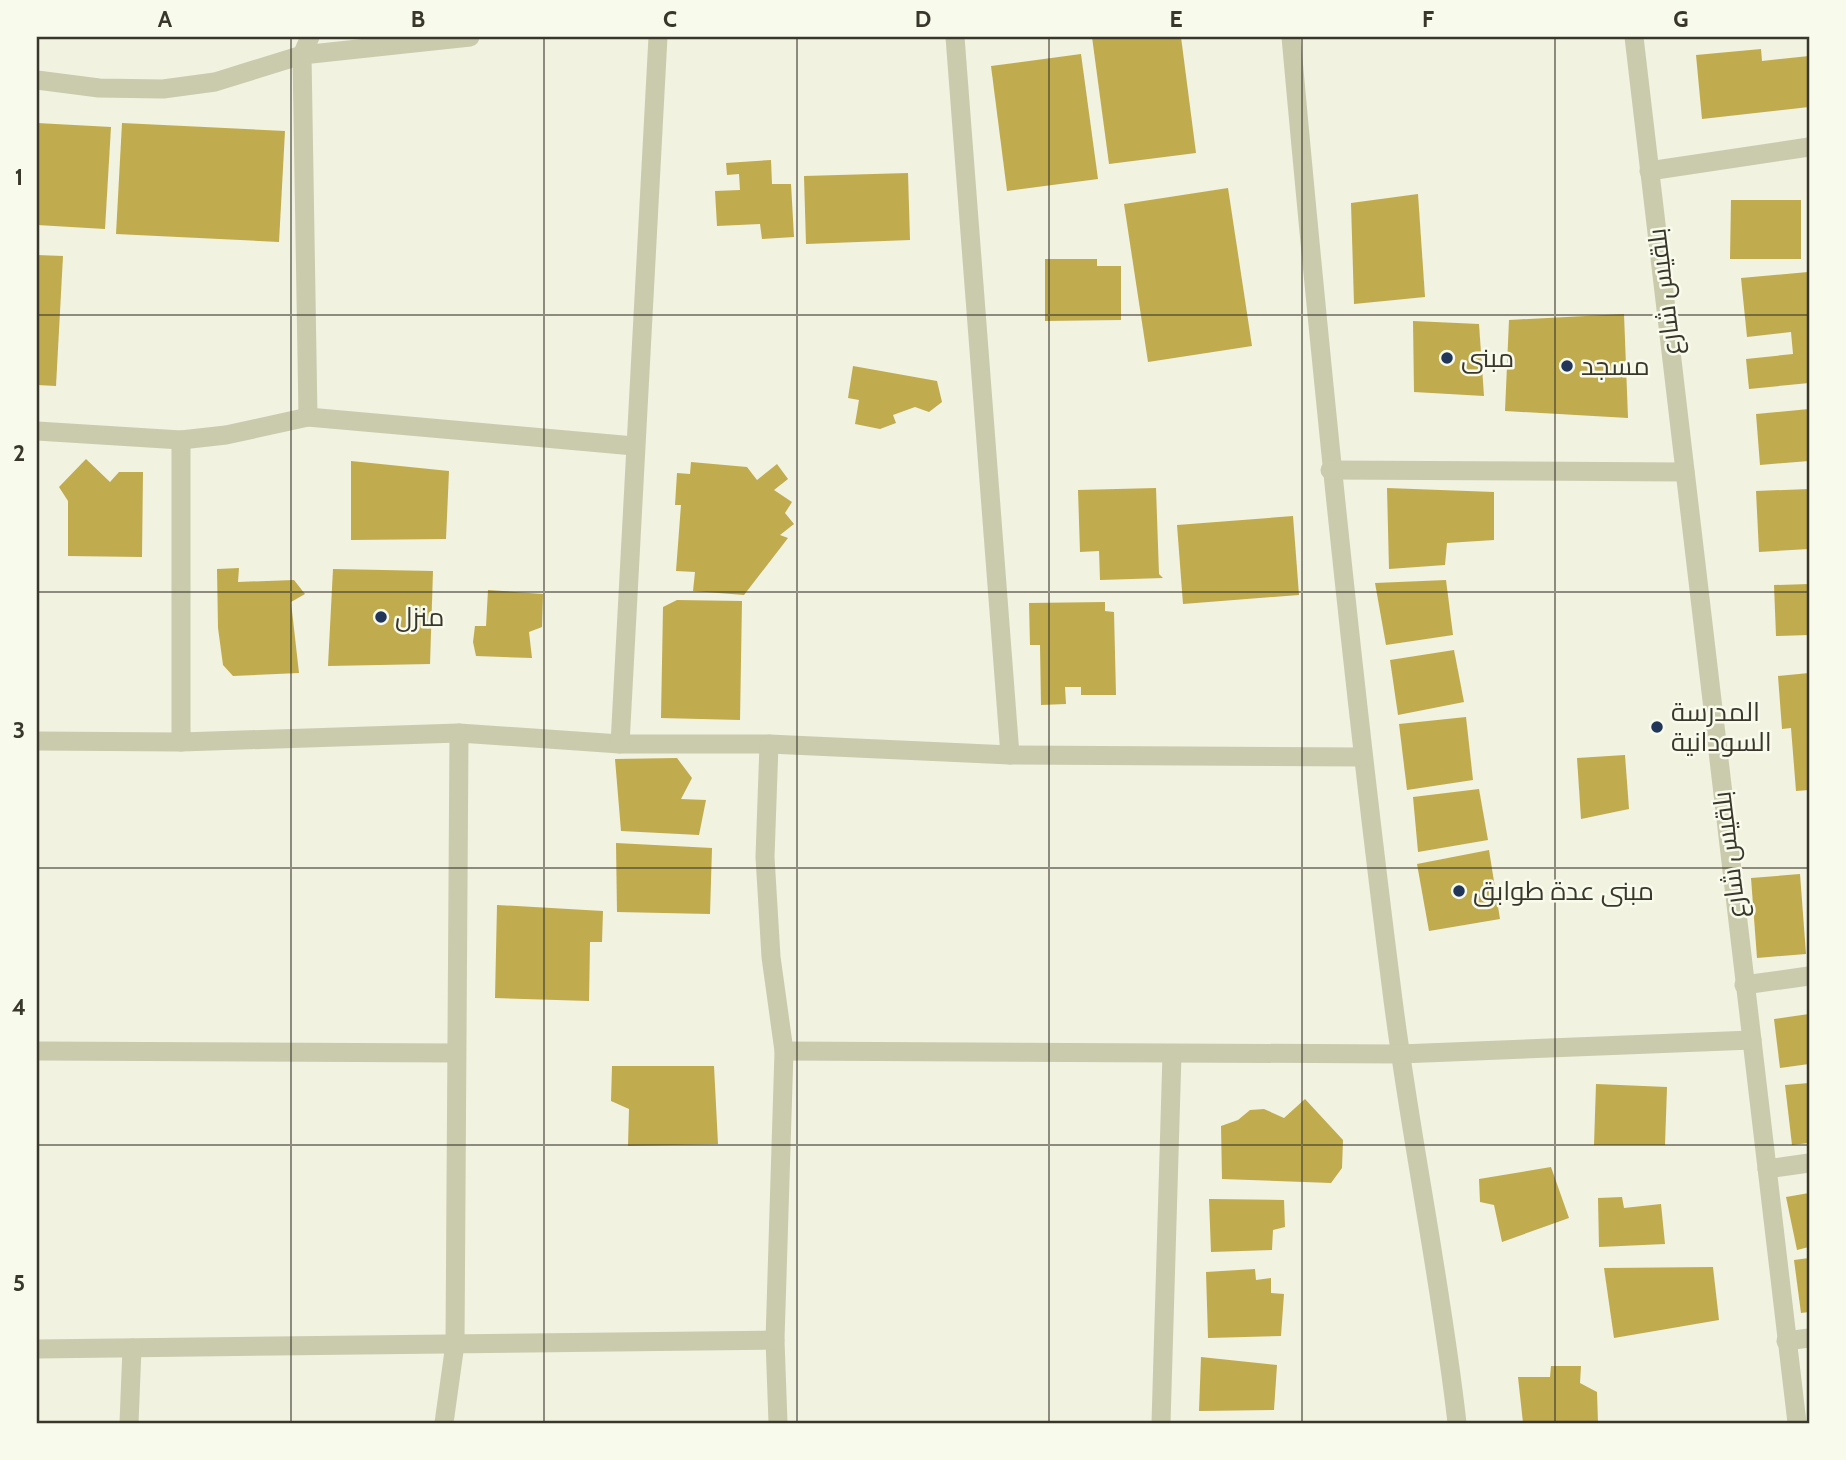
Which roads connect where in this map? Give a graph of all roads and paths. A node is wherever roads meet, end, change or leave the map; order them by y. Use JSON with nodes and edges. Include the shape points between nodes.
{"nodes":[{"id":1,"x":470,"y":37,"type":"edge"},
{"id":2,"x":658,"y":37,"type":"edge"},
{"id":3,"x":955,"y":37,"type":"edge"},
{"id":4,"x":1291,"y":37,"type":"edge"},
{"id":5,"x":1634,"y":37,"type":"edge"},
{"id":6,"x":306,"y":46,"type":"edge"},
{"id":7,"x":37,"y":80,"type":"edge"},
{"id":8,"x":1809,"y":147,"type":"edge"},
{"id":9,"x":1649,"y":171,"type":"junction"},
{"id":10,"x":308,"y":417,"type":"junction"},
{"id":11,"x":37,"y":431,"type":"edge"},
{"id":12,"x":181,"y":440,"type":"junction"},
{"id":13,"x":634,"y":446,"type":"junction"},
{"id":14,"x":1330,"y":470,"type":"junction"},
{"id":15,"x":1685,"y":472,"type":"junction"},
{"id":16,"x":459,"y":733,"type":"junction"},
{"id":17,"x":37,"y":741,"type":"edge"},
{"id":18,"x":181,"y":742,"type":"junction"},
{"id":19,"x":620,"y":744,"type":"junction"},
{"id":20,"x":769,"y":744,"type":"junction"},
{"id":21,"x":1010,"y":755,"type":"junction"},
{"id":22,"x":1362,"y":757,"type":"junction"},
{"id":23,"x":1809,"y":976,"type":"edge"},
{"id":24,"x":1744,"y":985,"type":"junction"},
{"id":25,"x":1752,"y":1040,"type":"junction"},
{"id":26,"x":37,"y":1051,"type":"edge"},
{"id":27,"x":784,"y":1051,"type":"junction"},
{"id":28,"x":456,"y":1053,"type":"junction"},
{"id":29,"x":1172,"y":1054,"type":"junction"},
{"id":30,"x":1400,"y":1054,"type":"junction"},
{"id":31,"x":1809,"y":1163,"type":"edge"},
{"id":32,"x":1767,"y":1169,"type":"junction"},
{"id":33,"x":1809,"y":1338,"type":"edge"},
{"id":34,"x":775,"y":1340,"type":"junction"},
{"id":35,"x":1786,"y":1341,"type":"junction"},
{"id":36,"x":455,"y":1345,"type":"junction"},
{"id":37,"x":132,"y":1348,"type":"junction"},
{"id":38,"x":37,"y":1349,"type":"edge"},
{"id":39,"x":129,"y":1423,"type":"edge"},
{"id":40,"x":444,"y":1423,"type":"edge"},
{"id":41,"x":778,"y":1423,"type":"edge"},
{"id":42,"x":1161,"y":1423,"type":"edge"},
{"id":43,"x":1457,"y":1423,"type":"edge"},
{"id":44,"x":1797,"y":1423,"type":"edge"}],
"edges":[{"from":1,"to":6,"type":"street"},
{"from":2,"to":13,"type":"street"},
{"from":3,"to":21,"type":"street"},
{"from":4,"to":14,"type":"street"},
{"from":5,"to":9,"type":"street","name":"بلقيس شارع"},
{"from":6,"to":7,"type":"street","via":[[215,82],[163,89],[99,88]]},
{"from":6,"to":10,"type":"street"},
{"from":8,"to":9,"type":"street"},
{"from":9,"to":15,"type":"street","name":"بلقيس شارع"},
{"from":10,"to":12,"type":"street"},
{"from":10,"to":13,"type":"street"},
{"from":11,"to":12,"type":"street"},
{"from":12,"to":18,"type":"street"},
{"from":13,"to":19,"type":"street"},
{"from":14,"to":15,"type":"street"},
{"from":14,"to":22,"type":"street"},
{"from":15,"to":24,"type":"street","name":"بلقيس شارع"},
{"from":16,"to":18,"type":"street"},
{"from":16,"to":19,"type":"street"},
{"from":16,"to":28,"type":"street"},
{"from":17,"to":18,"type":"street"},
{"from":19,"to":20,"type":"street"},
{"from":20,"to":21,"type":"street"},
{"from":20,"to":27,"type":"street","via":[[766,882]]},
{"from":21,"to":22,"type":"street"},
{"from":22,"to":30,"type":"street"},
{"from":23,"to":24,"type":"street"},
{"from":24,"to":25,"type":"street","name":"بلقيس شارع"},
{"from":25,"to":30,"type":"street"},
{"from":25,"to":32,"type":"street","name":"بلقيس شارع"},
{"from":26,"to":28,"type":"street"},
{"from":27,"to":29,"type":"street"},
{"from":27,"to":34,"type":"street"},
{"from":28,"to":36,"type":"street"},
{"from":29,"to":30,"type":"street"},
{"from":29,"to":42,"type":"street"},
{"from":30,"to":43,"type":"street"},
{"from":31,"to":32,"type":"street"},
{"from":32,"to":35,"type":"street","name":"بلقيس شارع"},
{"from":33,"to":35,"type":"street"},
{"from":34,"to":36,"type":"street"},
{"from":34,"to":41,"type":"street"},
{"from":35,"to":44,"type":"street","name":"بلقيس شارع"},
{"from":36,"to":37,"type":"street"},
{"from":36,"to":40,"type":"street"},
{"from":37,"to":38,"type":"street"},
{"from":37,"to":39,"type":"street"}]}
